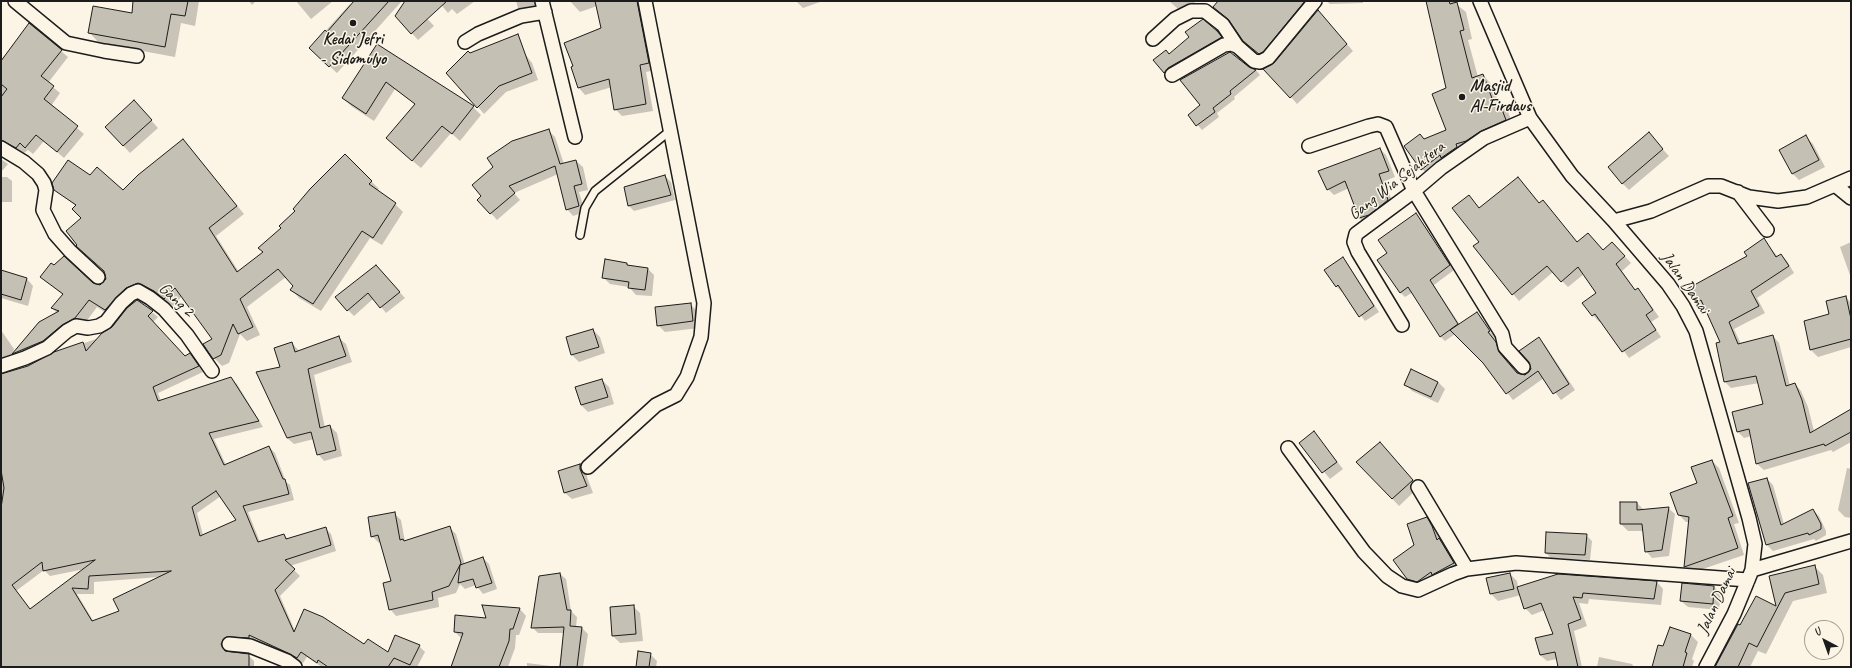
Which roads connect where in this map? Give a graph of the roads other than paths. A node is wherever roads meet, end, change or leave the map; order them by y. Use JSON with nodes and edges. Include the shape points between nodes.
{"nodes":[{"id":1,"x":15,"y":1,"type":"edge"},
{"id":2,"x":645,"y":1,"type":"edge"},
{"id":3,"x":1315,"y":1,"type":"edge"},
{"id":4,"x":1480,"y":1,"type":"edge"},
{"id":5,"x":544,"y":6,"type":"edge"},
{"id":6,"x":1153,"y":39,"type":"dead end"},
{"id":7,"x":466,"y":42,"type":"dead end"},
{"id":8,"x":1237,"y":46,"type":"junction"},
{"id":9,"x":137,"y":56,"type":"dead end"},
{"id":10,"x":1172,"y":75,"type":"dead end"},
{"id":11,"x":1530,"y":118,"type":"junction"},
{"id":12,"x":671,"y":130,"type":"junction"},
{"id":13,"x":574,"y":137,"type":"dead end"},
{"id":14,"x":1309,"y":146,"type":"dead end"},
{"id":15,"x":1,"y":148,"type":"edge"},
{"id":16,"x":1851,"y":178,"type":"edge"},
{"id":17,"x":1835,"y":185,"type":"junction"},
{"id":18,"x":1414,"y":191,"type":"junction"},
{"id":19,"x":1738,"y":192,"type":"junction"},
{"id":20,"x":1851,"y":198,"type":"edge"},
{"id":21,"x":1614,"y":221,"type":"junction"},
{"id":22,"x":1767,"y":230,"type":"dead end"},
{"id":23,"x":580,"y":235,"type":"dead end"},
{"id":24,"x":98,"y":277,"type":"dead end"},
{"id":25,"x":1402,"y":325,"type":"dead end"},
{"id":26,"x":1,"y":366,"type":"edge"},
{"id":27,"x":1523,"y":367,"type":"dead end"},
{"id":28,"x":212,"y":371,"type":"dead end"},
{"id":29,"x":1288,"y":448,"type":"dead end"},
{"id":30,"x":588,"y":467,"type":"dead end"},
{"id":31,"x":1418,"y":487,"type":"dead end"},
{"id":32,"x":1851,"y":541,"type":"edge"},
{"id":33,"x":1468,"y":569,"type":"junction"},
{"id":34,"x":1750,"y":575,"type":"junction"},
{"id":35,"x":229,"y":644,"type":"dead end"},
{"id":36,"x":294,"y":667,"type":"edge"},
{"id":37,"x":1706,"y":667,"type":"edge"}],
"edges":[{"from":1,"to":9,"type":"street","via":[[66,43]]},
{"from":2,"to":12,"type":"street"},
{"from":3,"to":8,"type":"street","via":[[1268,58],[1260,62],[1254,61]]},
{"from":4,"to":11,"type":"street","name":"Jalan Damai"},
{"from":5,"to":7,"type":"street","via":[[478,34]]},
{"from":5,"to":13,"type":"street"},
{"from":6,"to":8,"type":"street","via":[[1175,18],[1192,10],[1205,11],[1223,25]]},
{"from":8,"to":10,"type":"street","via":[[1224,45]]},
{"from":11,"to":18,"type":"street","name":"Gang Wia Sejahtera","via":[[1484,138],[1441,168]]},
{"from":11,"to":21,"type":"street","name":"Jalan Damai","via":[[1572,176]]},
{"from":12,"to":23,"type":"lane","via":[[595,191],[585,208]]},
{"from":12,"to":30,"type":"street","via":[[704,303],[701,337],[687,377],[676,395],[656,405]]},
{"from":14,"to":18,"type":"street","via":[[1378,124],[1386,127]]},
{"from":15,"to":24,"type":"street","via":[[38,174],[46,190],[43,210],[54,234]]},
{"from":16,"to":17,"type":"street"},
{"from":17,"to":19,"type":"street","via":[[1806,197],[1778,201]]},
{"from":17,"to":20,"type":"street"},
{"from":18,"to":25,"type":"street","name":"Gang Wia Sejahtera","via":[[1356,234],[1354,242]]},
{"from":18,"to":27,"type":"street","via":[[1502,334],[1505,346]]},
{"from":19,"to":21,"type":"street","via":[[1721,186],[1708,186],[1651,211]]},
{"from":19,"to":22,"type":"street"},
{"from":21,"to":34,"type":"street","name":"Jalan Damai","via":[[1668,284],[1696,331],[1750,518],[1755,544]]},
{"from":26,"to":28,"type":"street","name":"Gang 2","via":[[47,348],[67,330],[76,326],[99,326],[106,322],[131,294],[138,291],[164,309],[187,335]]},
{"from":29,"to":33,"type":"street","via":[[1364,552],[1387,576],[1402,586],[1418,590]]},
{"from":31,"to":33,"type":"street"},
{"from":32,"to":34,"type":"street"},
{"from":33,"to":34,"type":"street","via":[[1516,563]]},
{"from":34,"to":37,"type":"street","name":"Jalan Damai","via":[[1734,614]]},
{"from":35,"to":36,"type":"street","via":[[250,646]]}]}
